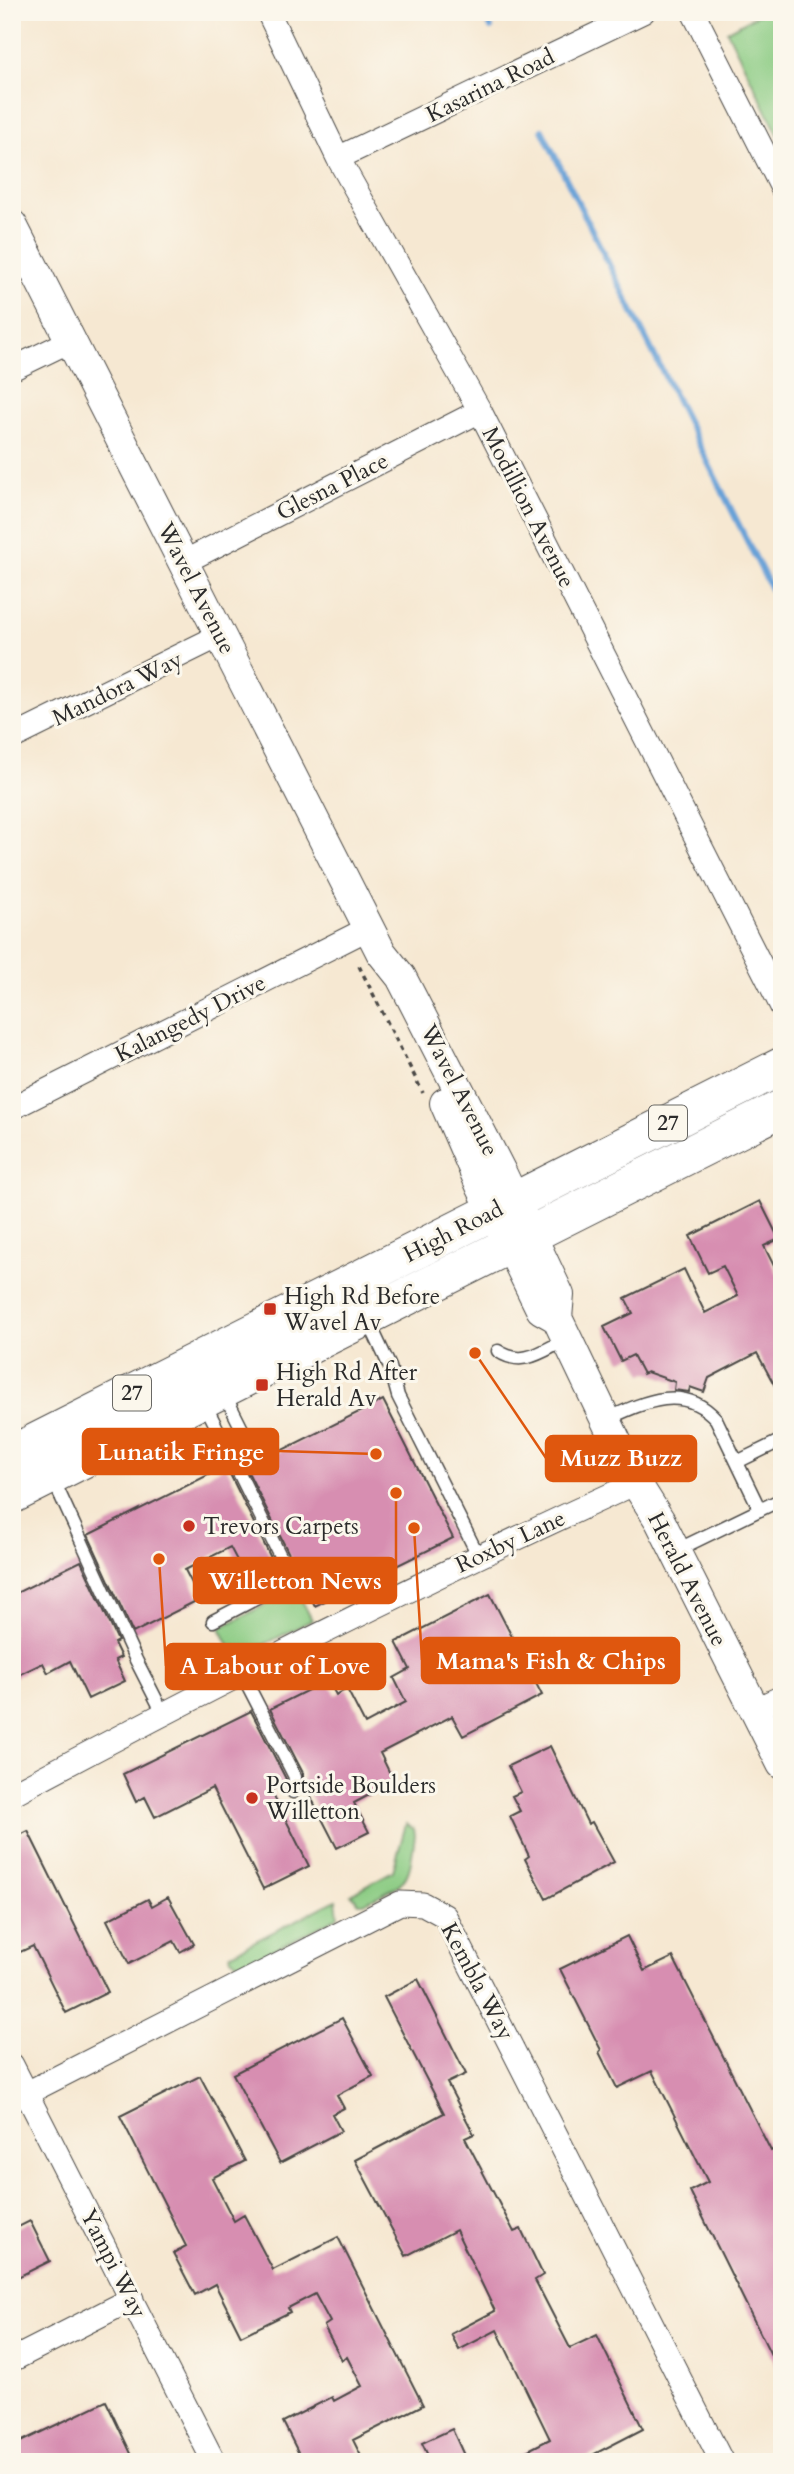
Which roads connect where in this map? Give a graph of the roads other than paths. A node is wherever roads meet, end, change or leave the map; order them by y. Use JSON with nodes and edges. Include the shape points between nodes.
{"nodes":[{"id":1,"x":268,"y":12,"type":"edge"},
{"id":2,"x":643,"y":12,"type":"edge"},
{"id":3,"x":692,"y":12,"type":"edge"},
{"id":4,"x":338,"y":158,"type":"junction"},
{"id":5,"x":782,"y":188,"type":"edge"},
{"id":6,"x":12,"y":225,"type":"edge"},
{"id":7,"x":72,"y":340,"type":"junction"},
{"id":8,"x":12,"y":369,"type":"edge"},
{"id":9,"x":480,"y":411,"type":"junction"},
{"id":10,"x":184,"y":562,"type":"junction"},
{"id":11,"x":221,"y":635,"type":"junction"},
{"id":12,"x":12,"y":738,"type":"edge"},
{"id":13,"x":367,"y":945,"type":"junction"},
{"id":14,"x":782,"y":1007,"type":"edge"},
{"id":15,"x":782,"y":1066,"type":"edge"},
{"id":16,"x":12,"y":1108,"type":"edge"},
{"id":17,"x":782,"y":1108,"type":"edge"},
{"id":18,"x":504,"y":1206,"type":"junction"},
{"id":19,"x":520,"y":1239,"type":"junction"},
{"id":20,"x":366,"y":1317,"type":"junction"},
{"id":21,"x":562,"y":1329,"type":"junction"},
{"id":22,"x":498,"y":1350,"type":"dead end"},
{"id":23,"x":212,"y":1394,"type":"junction"},
{"id":24,"x":605,"y":1420,"type":"junction"},
{"id":25,"x":247,"y":1440,"type":"dead end"},
{"id":26,"x":782,"y":1440,"type":"edge"},
{"id":27,"x":12,"y":1454,"type":"edge"},
{"id":28,"x":737,"y":1462,"type":"junction"},
{"id":29,"x":51,"y":1476,"type":"junction"},
{"id":30,"x":636,"y":1483,"type":"junction"},
{"id":31,"x":12,"y":1495,"type":"edge"},
{"id":32,"x":782,"y":1499,"type":"edge"},
{"id":33,"x":760,"y":1510,"type":"junction"},
{"id":34,"x":676,"y":1551,"type":"junction"},
{"id":35,"x":478,"y":1555,"type":"junction"},
{"id":36,"x":213,"y":1621,"type":"dead end"},
{"id":37,"x":242,"y":1674,"type":"junction"},
{"id":38,"x":782,"y":1697,"type":"edge"},
{"id":39,"x":754,"y":1710,"type":"junction"},
{"id":40,"x":163,"y":1713,"type":"junction"},
{"id":41,"x":782,"y":1764,"type":"edge"},
{"id":42,"x":293,"y":1792,"type":"dead end"},
{"id":43,"x":12,"y":1794,"type":"edge"},
{"id":44,"x":12,"y":2065,"type":"edge"},
{"id":45,"x":27,"y":2093,"type":"junction"},
{"id":46,"x":132,"y":2299,"type":"junction"},
{"id":47,"x":12,"y":2360,"type":"edge"},
{"id":48,"x":214,"y":2462,"type":"edge"},
{"id":49,"x":722,"y":2462,"type":"edge"}],
"edges":[{"from":1,"to":4,"type":"street","name":"Modillion Avenue"},
{"from":2,"to":4,"type":"street","name":"Kasarina Road"},
{"from":3,"to":5,"type":"street"},
{"from":4,"to":9,"type":"street","name":"Modillion Avenue"},
{"from":6,"to":7,"type":"street","name":"Wavel Avenue"},
{"from":7,"to":8,"type":"street"},
{"from":7,"to":10,"type":"street","name":"Wavel Avenue"},
{"from":9,"to":10,"type":"street","name":"Glesna Place"},
{"from":9,"to":14,"type":"street","name":"Modillion Avenue"},
{"from":10,"to":11,"type":"street","name":"Wavel Avenue"},
{"from":11,"to":12,"type":"street","name":"Mandora Way"},
{"from":11,"to":13,"type":"street","name":"Wavel Avenue"},
{"from":13,"to":16,"type":"street","name":"Kalangedy Drive"},
{"from":13,"to":18,"type":"street","name":"Wavel Avenue"},
{"from":15,"to":18,"type":"main road","name":"High Road","number":"27"},
{"from":17,"to":19,"type":"main road","name":"High Road","number":"27"},
{"from":18,"to":19,"type":"street","name":"Herald Avenue"},
{"from":18,"to":27,"type":"main road","name":"High Road","number":"27"},
{"from":19,"to":20,"type":"main road","name":"High Road","number":"27"},
{"from":19,"to":21,"type":"street","name":"Herald Avenue","via":[[559,1295]]},
{"from":20,"to":23,"type":"main road","name":"High Road","number":"27"},
{"from":20,"to":35,"type":"lane","via":[[398,1396]]},
{"from":21,"to":22,"type":"lane","via":[[522,1360]]},
{"from":21,"to":24,"type":"street","name":"Herald Avenue"},
{"from":23,"to":25,"type":"lane"},
{"from":23,"to":29,"type":"main road","name":"High Road","number":"27"},
{"from":23,"to":36,"type":"lane","via":[[292,1580]]},
{"from":24,"to":28,"type":"lane","via":[[648,1401],[673,1397],[706,1408]]},
{"from":24,"to":30,"type":"street","name":"Herald Avenue"},
{"from":26,"to":28,"type":"lane"},
{"from":28,"to":33,"type":"lane"},
{"from":29,"to":31,"type":"main road","name":"High Road","number":"27"},
{"from":29,"to":40,"type":"lane"},
{"from":30,"to":34,"type":"street","name":"Herald Avenue"},
{"from":30,"to":35,"type":"street","name":"Roxby Lane"},
{"from":32,"to":33,"type":"lane"},
{"from":33,"to":34,"type":"lane"},
{"from":34,"to":39,"type":"street","name":"Herald Avenue"},
{"from":35,"to":37,"type":"street","name":"Roxby Lane"},
{"from":37,"to":40,"type":"street","name":"Roxby Lane","via":[[209,1681]]},
{"from":37,"to":42,"type":"lane","via":[[295,1777]]},
{"from":38,"to":39,"type":"street"},
{"from":39,"to":41,"type":"street","name":"Herald Avenue"},
{"from":40,"to":43,"type":"street","name":"Roxby Lane"},
{"from":44,"to":45,"type":"street","name":"Yampi Way"},
{"from":45,"to":46,"type":"street","name":"Yampi Way"},
{"from":45,"to":49,"type":"street","name":"Kembla Way","via":[[400,1903],[423,1905],[445,1916]]},
{"from":46,"to":47,"type":"street"},
{"from":46,"to":48,"type":"street","name":"Yampi Way"}]}
